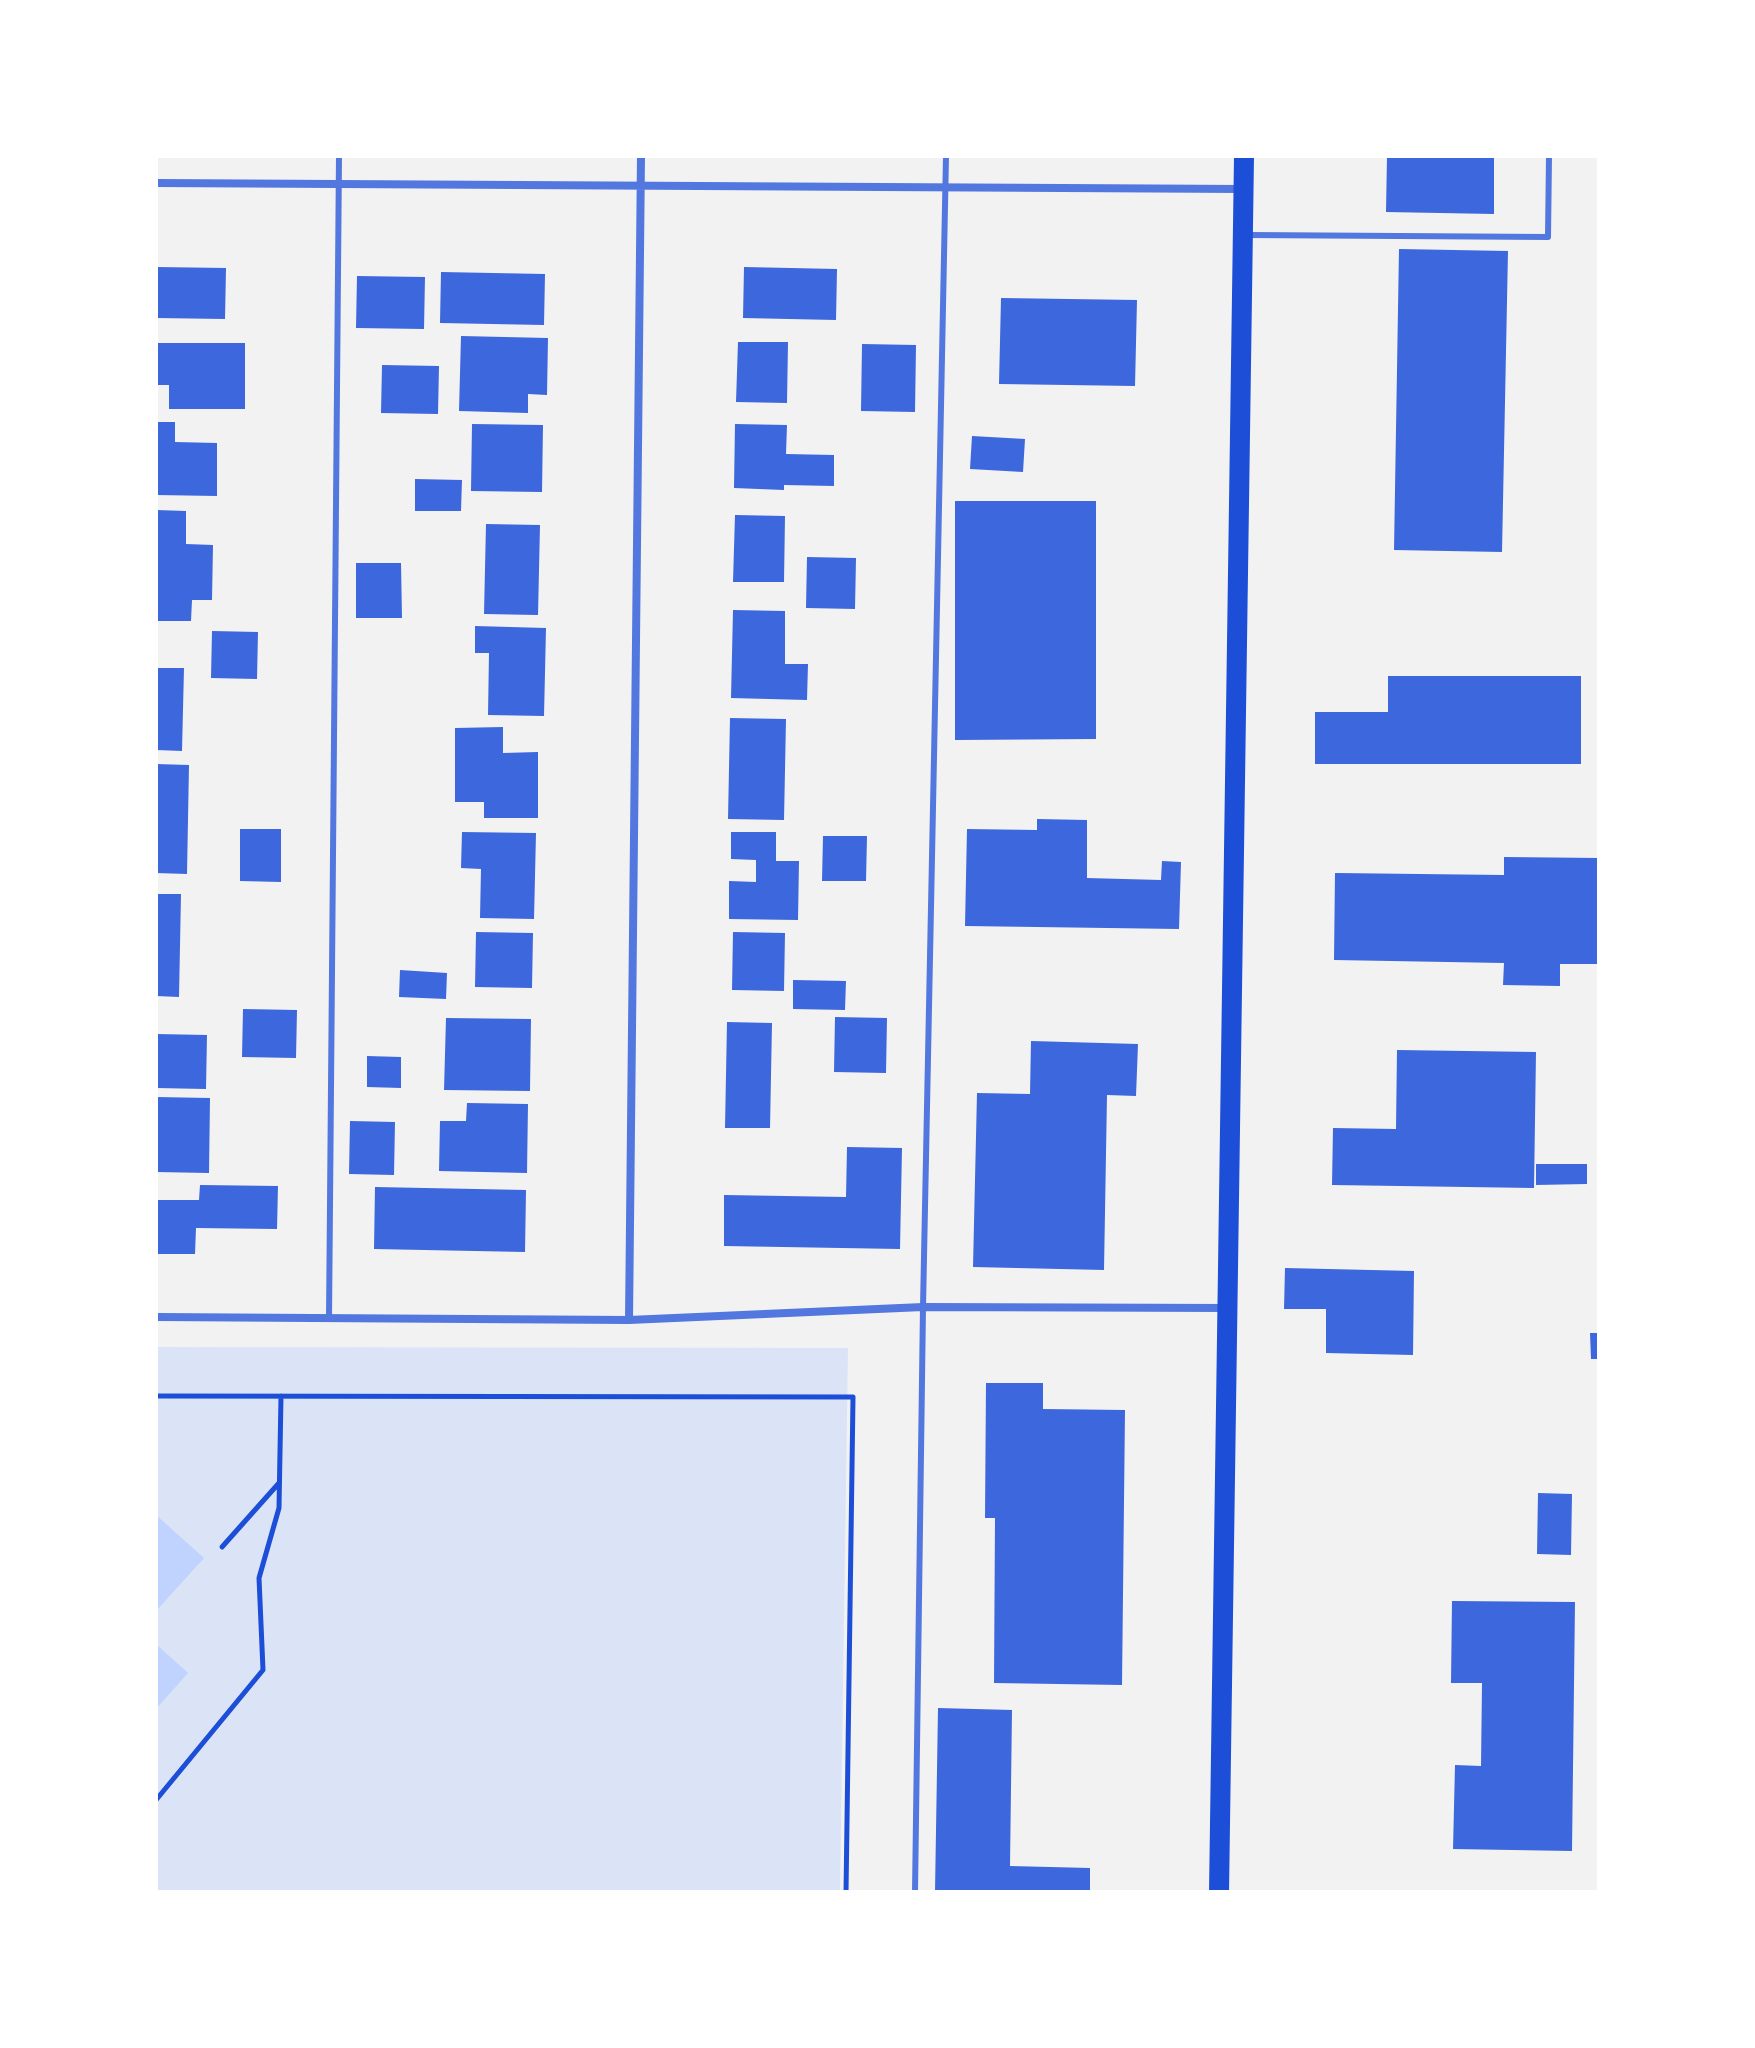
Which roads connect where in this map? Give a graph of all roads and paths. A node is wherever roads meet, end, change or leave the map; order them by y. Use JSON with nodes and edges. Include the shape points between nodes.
{"nodes":[{"id":1,"x":339,"y":156,"type":"edge"},
{"id":2,"x":641,"y":156,"type":"edge"},
{"id":3,"x":946,"y":156,"type":"edge"},
{"id":4,"x":1244,"y":156,"type":"edge"},
{"id":5,"x":1549,"y":156,"type":"edge"},
{"id":6,"x":156,"y":183,"type":"edge"},
{"id":7,"x":339,"y":183,"type":"junction"},
{"id":8,"x":641,"y":184,"type":"junction"},
{"id":9,"x":945,"y":187,"type":"junction"},
{"id":10,"x":1243,"y":189,"type":"junction"},
{"id":11,"x":1242,"y":235,"type":"junction"},
{"id":12,"x":923,"y":1307,"type":"junction"},
{"id":13,"x":1228,"y":1308,"type":"junction"},
{"id":14,"x":156,"y":1317,"type":"edge"},
{"id":15,"x":329,"y":1319,"type":"junction"},
{"id":16,"x":629,"y":1320,"type":"junction"},
{"id":17,"x":156,"y":1396,"type":"edge"},
{"id":18,"x":281,"y":1396,"type":"junction"},
{"id":19,"x":280,"y":1483,"type":"junction"},
{"id":20,"x":222,"y":1547,"type":"dead end"},
{"id":21,"x":156,"y":1800,"type":"edge"},
{"id":22,"x":846,"y":1892,"type":"edge"},
{"id":23,"x":915,"y":1892,"type":"edge"},
{"id":24,"x":1219,"y":1892,"type":"edge"}],
"edges":[{"from":1,"to":7,"type":"lane"},
{"from":2,"to":8,"type":"street"},
{"from":3,"to":9,"type":"lane"},
{"from":4,"to":10,"type":"main road"},
{"from":5,"to":11,"type":"lane","via":[[1548,237]]},
{"from":6,"to":7,"type":"street"},
{"from":7,"to":8,"type":"street"},
{"from":7,"to":15,"type":"lane"},
{"from":8,"to":9,"type":"street"},
{"from":8,"to":16,"type":"street"},
{"from":9,"to":10,"type":"street"},
{"from":9,"to":12,"type":"lane"},
{"from":10,"to":11,"type":"main road"},
{"from":11,"to":13,"type":"main road"},
{"from":12,"to":13,"type":"street"},
{"from":12,"to":16,"type":"street"},
{"from":12,"to":23,"type":"lane"},
{"from":13,"to":24,"type":"main road"},
{"from":14,"to":15,"type":"street"},
{"from":15,"to":16,"type":"street"},
{"from":17,"to":18,"type":"path"},
{"from":18,"to":19,"type":"path"},
{"from":18,"to":22,"type":"path","via":[[853,1397]]},
{"from":19,"to":20,"type":"path"},
{"from":19,"to":21,"type":"path","via":[[279,1508],[259,1578],[263,1670]]}]}
